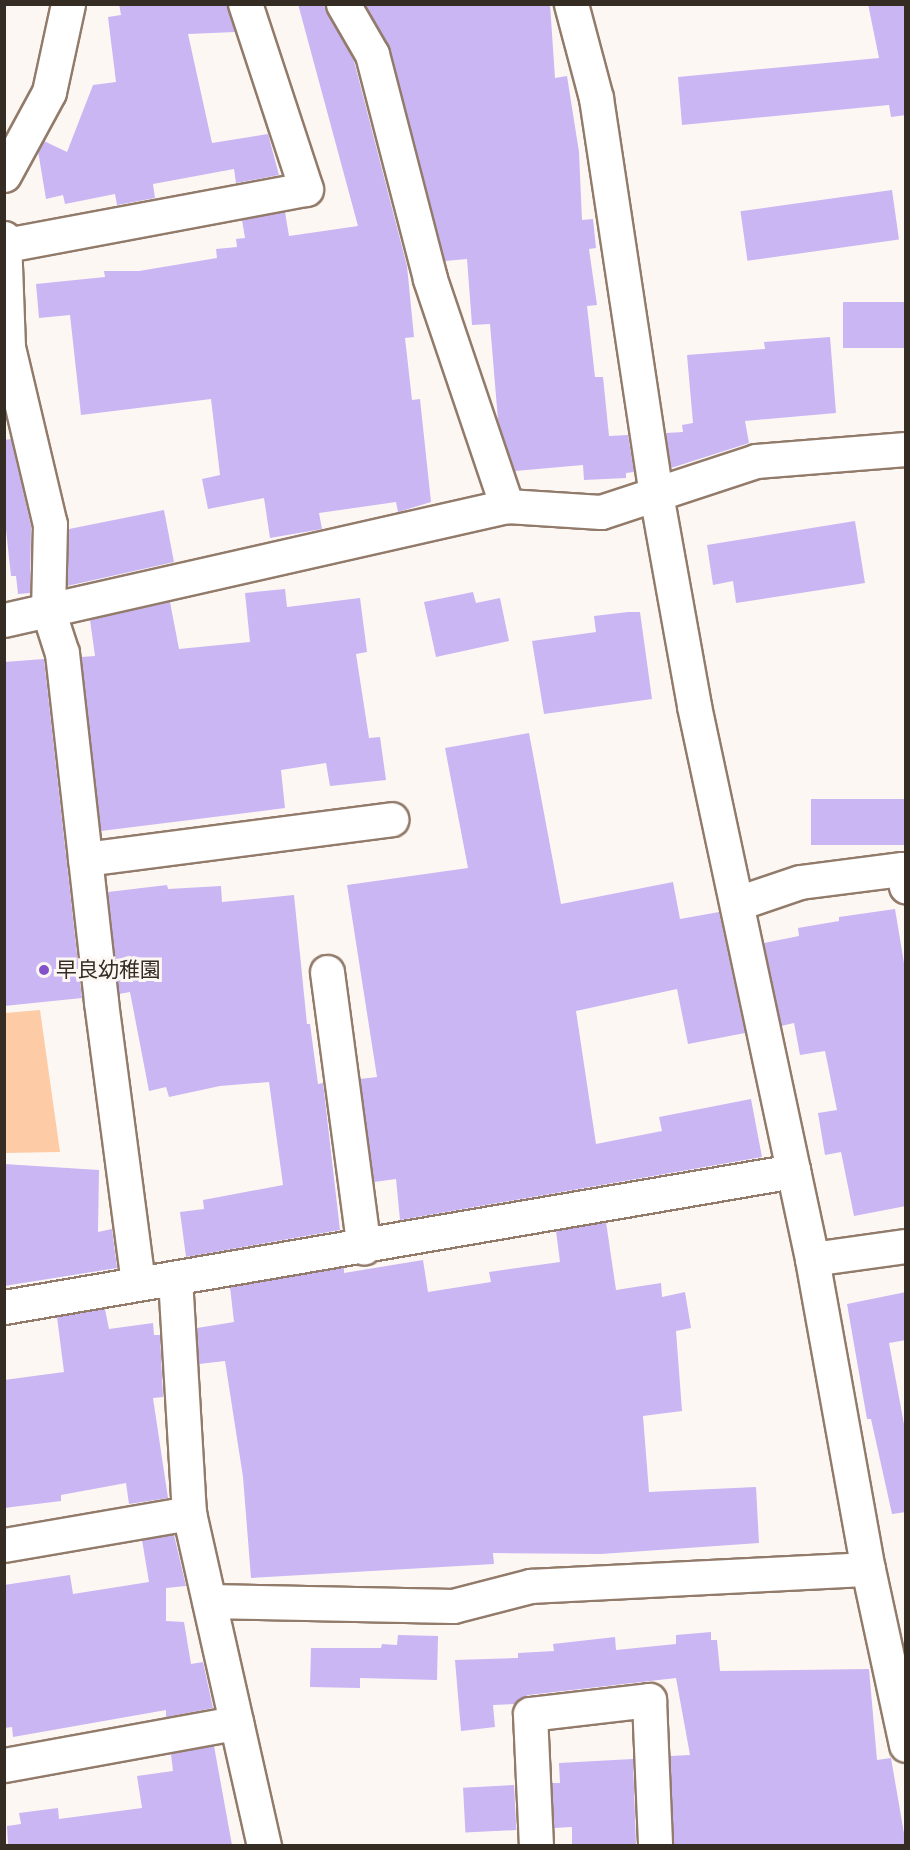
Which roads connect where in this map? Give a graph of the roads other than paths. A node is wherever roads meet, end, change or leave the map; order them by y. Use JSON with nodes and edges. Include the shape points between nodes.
{"nodes":[{"id":1,"x":68,"y":4,"type":"edge"},
{"id":2,"x":245,"y":4,"type":"edge"},
{"id":3,"x":343,"y":4,"type":"edge"},
{"id":4,"x":571,"y":4,"type":"edge"},
{"id":5,"x":4,"y":174,"type":"edge"},
{"id":6,"x":5,"y":241,"type":"edge"},
{"id":7,"x":906,"y":449,"type":"edge"},
{"id":8,"x":656,"y":494,"type":"junction"},
{"id":9,"x":507,"y":506,"type":"junction"},
{"id":10,"x":48,"y":610,"type":"junction"},
{"id":11,"x":4,"y":620,"type":"edge"},
{"id":12,"x":390,"y":819,"type":"dead end"},
{"id":13,"x":85,"y":859,"type":"junction"},
{"id":14,"x":906,"y":887,"type":"edge"},
{"id":15,"x":738,"y":903,"type":"junction"},
{"id":16,"x":327,"y":972,"type":"dead end"},
{"id":17,"x":793,"y":1171,"type":"junction"},
{"id":18,"x":906,"y":1246,"type":"edge"},
{"id":19,"x":364,"y":1248,"type":"junction"},
{"id":20,"x":812,"y":1259,"type":"junction"},
{"id":21,"x":175,"y":1278,"type":"junction"},
{"id":22,"x":138,"y":1284,"type":"junction"},
{"id":23,"x":4,"y":1307,"type":"edge"},
{"id":24,"x":189,"y":1513,"type":"junction"},
{"id":25,"x":4,"y":1545,"type":"edge"},
{"id":26,"x":868,"y":1569,"type":"junction"},
{"id":27,"x":209,"y":1601,"type":"junction"},
{"id":28,"x":236,"y":1723,"type":"junction"},
{"id":29,"x":906,"y":1745,"type":"edge"},
{"id":30,"x":4,"y":1765,"type":"edge"},
{"id":31,"x":264,"y":1845,"type":"edge"},
{"id":32,"x":536,"y":1845,"type":"edge"},
{"id":33,"x":655,"y":1845,"type":"edge"}],
"edges":[{"from":1,"to":5,"type":"street","via":[[49,92]]},
{"from":2,"to":6,"type":"street","via":[[306,189]]},
{"from":3,"to":9,"type":"street","via":[[372,54],[430,279]]},
{"from":4,"to":8,"type":"street","via":[[596,98]]},
{"from":6,"to":10,"type":"street","via":[[8,347],[50,524]]},
{"from":7,"to":8,"type":"street","via":[[756,461]]},
{"from":8,"to":9,"type":"street","via":[[601,512]]},
{"from":8,"to":15,"type":"street","via":[[694,706]]},
{"from":9,"to":10,"type":"street"},
{"from":10,"to":11,"type":"street"},
{"from":10,"to":13,"type":"street","via":[[63,653]]},
{"from":12,"to":13,"type":"street"},
{"from":13,"to":22,"type":"street"},
{"from":14,"to":15,"type":"street","via":[[902,869],[800,882]]},
{"from":15,"to":17,"type":"street"},
{"from":16,"to":19,"type":"street"},
{"from":17,"to":19,"type":"street"},
{"from":17,"to":20,"type":"street"},
{"from":18,"to":20,"type":"street"},
{"from":19,"to":21,"type":"street"},
{"from":20,"to":26,"type":"street"},
{"from":21,"to":22,"type":"street"},
{"from":21,"to":24,"type":"street"},
{"from":22,"to":23,"type":"street"},
{"from":24,"to":25,"type":"street"},
{"from":24,"to":27,"type":"street"},
{"from":26,"to":27,"type":"street","via":[[531,1586],[453,1606]]},
{"from":26,"to":29,"type":"street"},
{"from":27,"to":28,"type":"street"},
{"from":28,"to":30,"type":"street"},
{"from":28,"to":31,"type":"street"},
{"from":32,"to":33,"type":"street","via":[[530,1714],[649,1700]]}]}
